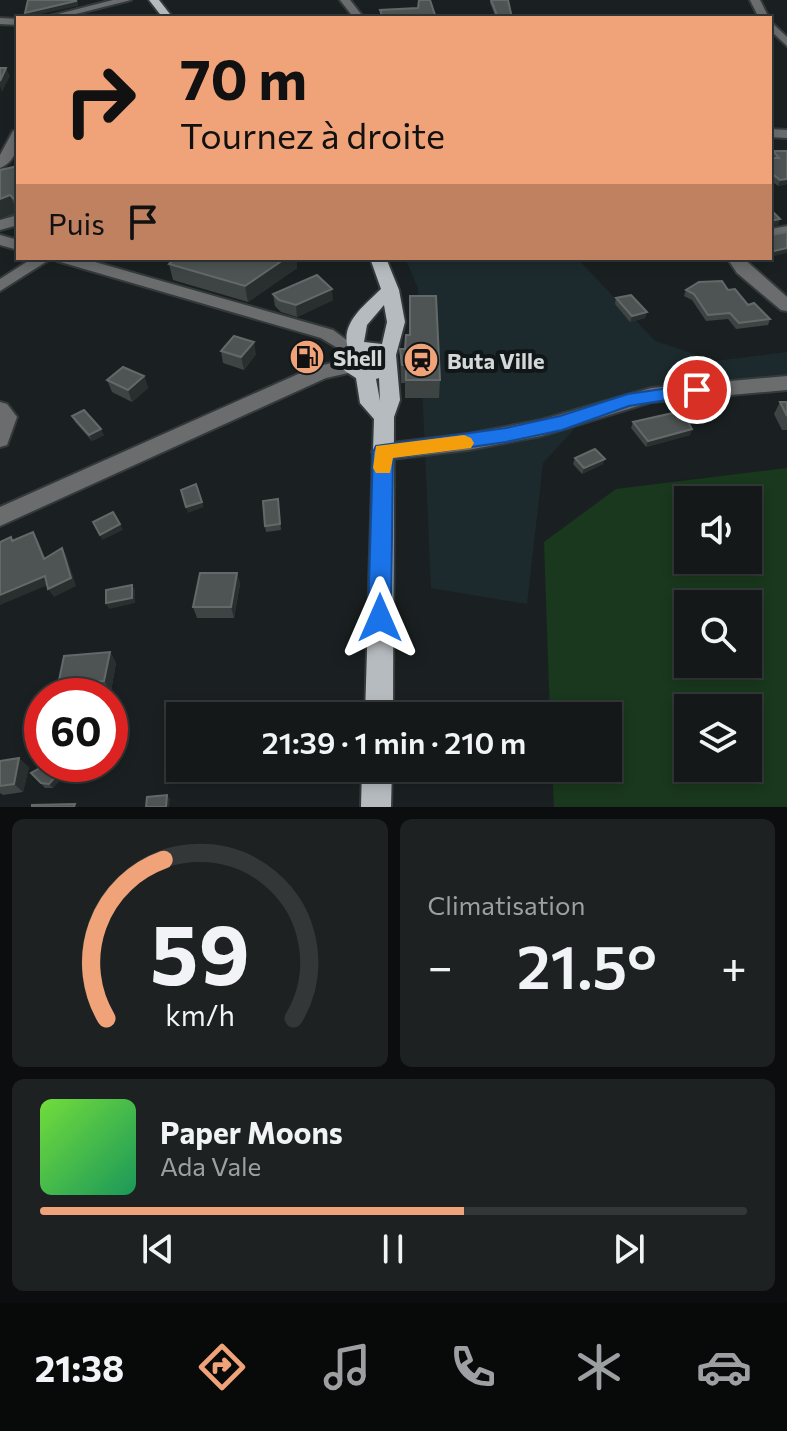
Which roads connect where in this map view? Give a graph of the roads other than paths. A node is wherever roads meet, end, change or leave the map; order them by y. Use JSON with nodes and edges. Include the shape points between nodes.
{"nodes":[{"id":1,"x":126,"y":0,"type":"edge"},
{"id":2,"x":154,"y":0,"type":"edge"},
{"id":3,"x":345,"y":0,"type":"edge"},
{"id":4,"x":58,"y":16,"type":"edge"},
{"id":5,"x":166,"y":16,"type":"edge"},
{"id":6,"x":357,"y":16,"type":"edge"},
{"id":7,"x":772,"y":26,"type":"edge"},
{"id":8,"x":787,"y":43,"type":"edge"},
{"id":9,"x":16,"y":139,"type":"edge"},
{"id":10,"x":0,"y":164,"type":"edge"},
{"id":11,"x":41,"y":260,"type":"edge"},
{"id":12,"x":70,"y":260,"type":"edge"},
{"id":13,"x":379,"y":260,"type":"edge"},
{"id":14,"x":736,"y":260,"type":"edge"},
{"id":15,"x":0,"y":286,"type":"edge"},
{"id":16,"x":390,"y":290,"type":"junction"},
{"id":17,"x":787,"y":306,"type":"edge"},
{"id":18,"x":357,"y":360,"type":"junction"},
{"id":19,"x":386,"y":361,"type":"junction"},
{"id":20,"x":787,"y":383,"type":"edge"},
{"id":21,"x":0,"y":409,"type":"edge"},
{"id":22,"x":384,"y":417,"type":"junction"},
{"id":23,"x":0,"y":439,"type":"edge"},
{"id":24,"x":383,"y":452,"type":"junction"},
{"id":25,"x":0,"y":517,"type":"edge"},
{"id":26,"x":379,"y":702,"type":"edge"},
{"id":27,"x":377,"y":782,"type":"edge"},
{"id":28,"x":376,"y":807,"type":"edge"}],
"edges":[{"from":1,"to":4,"type":"street"},
{"from":2,"to":5,"type":"main road"},
{"from":3,"to":6,"type":"street"},
{"from":7,"to":8,"type":"street"},
{"from":9,"to":10,"type":"street"},
{"from":11,"to":15,"type":"street"},
{"from":12,"to":18,"type":"street","via":[[327,334]]},
{"from":13,"to":16,"type":"main road"},
{"from":14,"to":17,"type":"street"},
{"from":16,"to":18,"type":"main road","via":[[355,331]]},
{"from":16,"to":19,"type":"main road","via":[[396,322]]},
{"from":18,"to":19,"type":"main road","via":[[374,348]]},
{"from":18,"to":22,"type":"main road","via":[[370,403]]},
{"from":18,"to":25,"type":"street"},
{"from":19,"to":22,"type":"main road","via":[[391,384]]},
{"from":20,"to":24,"type":"street","via":[[651,395],[541,428]]},
{"from":21,"to":23,"type":"street","via":[[7,417]]},
{"from":22,"to":24,"type":"main road"},
{"from":24,"to":26,"type":"main road"},
{"from":27,"to":28,"type":"main road"}]}
